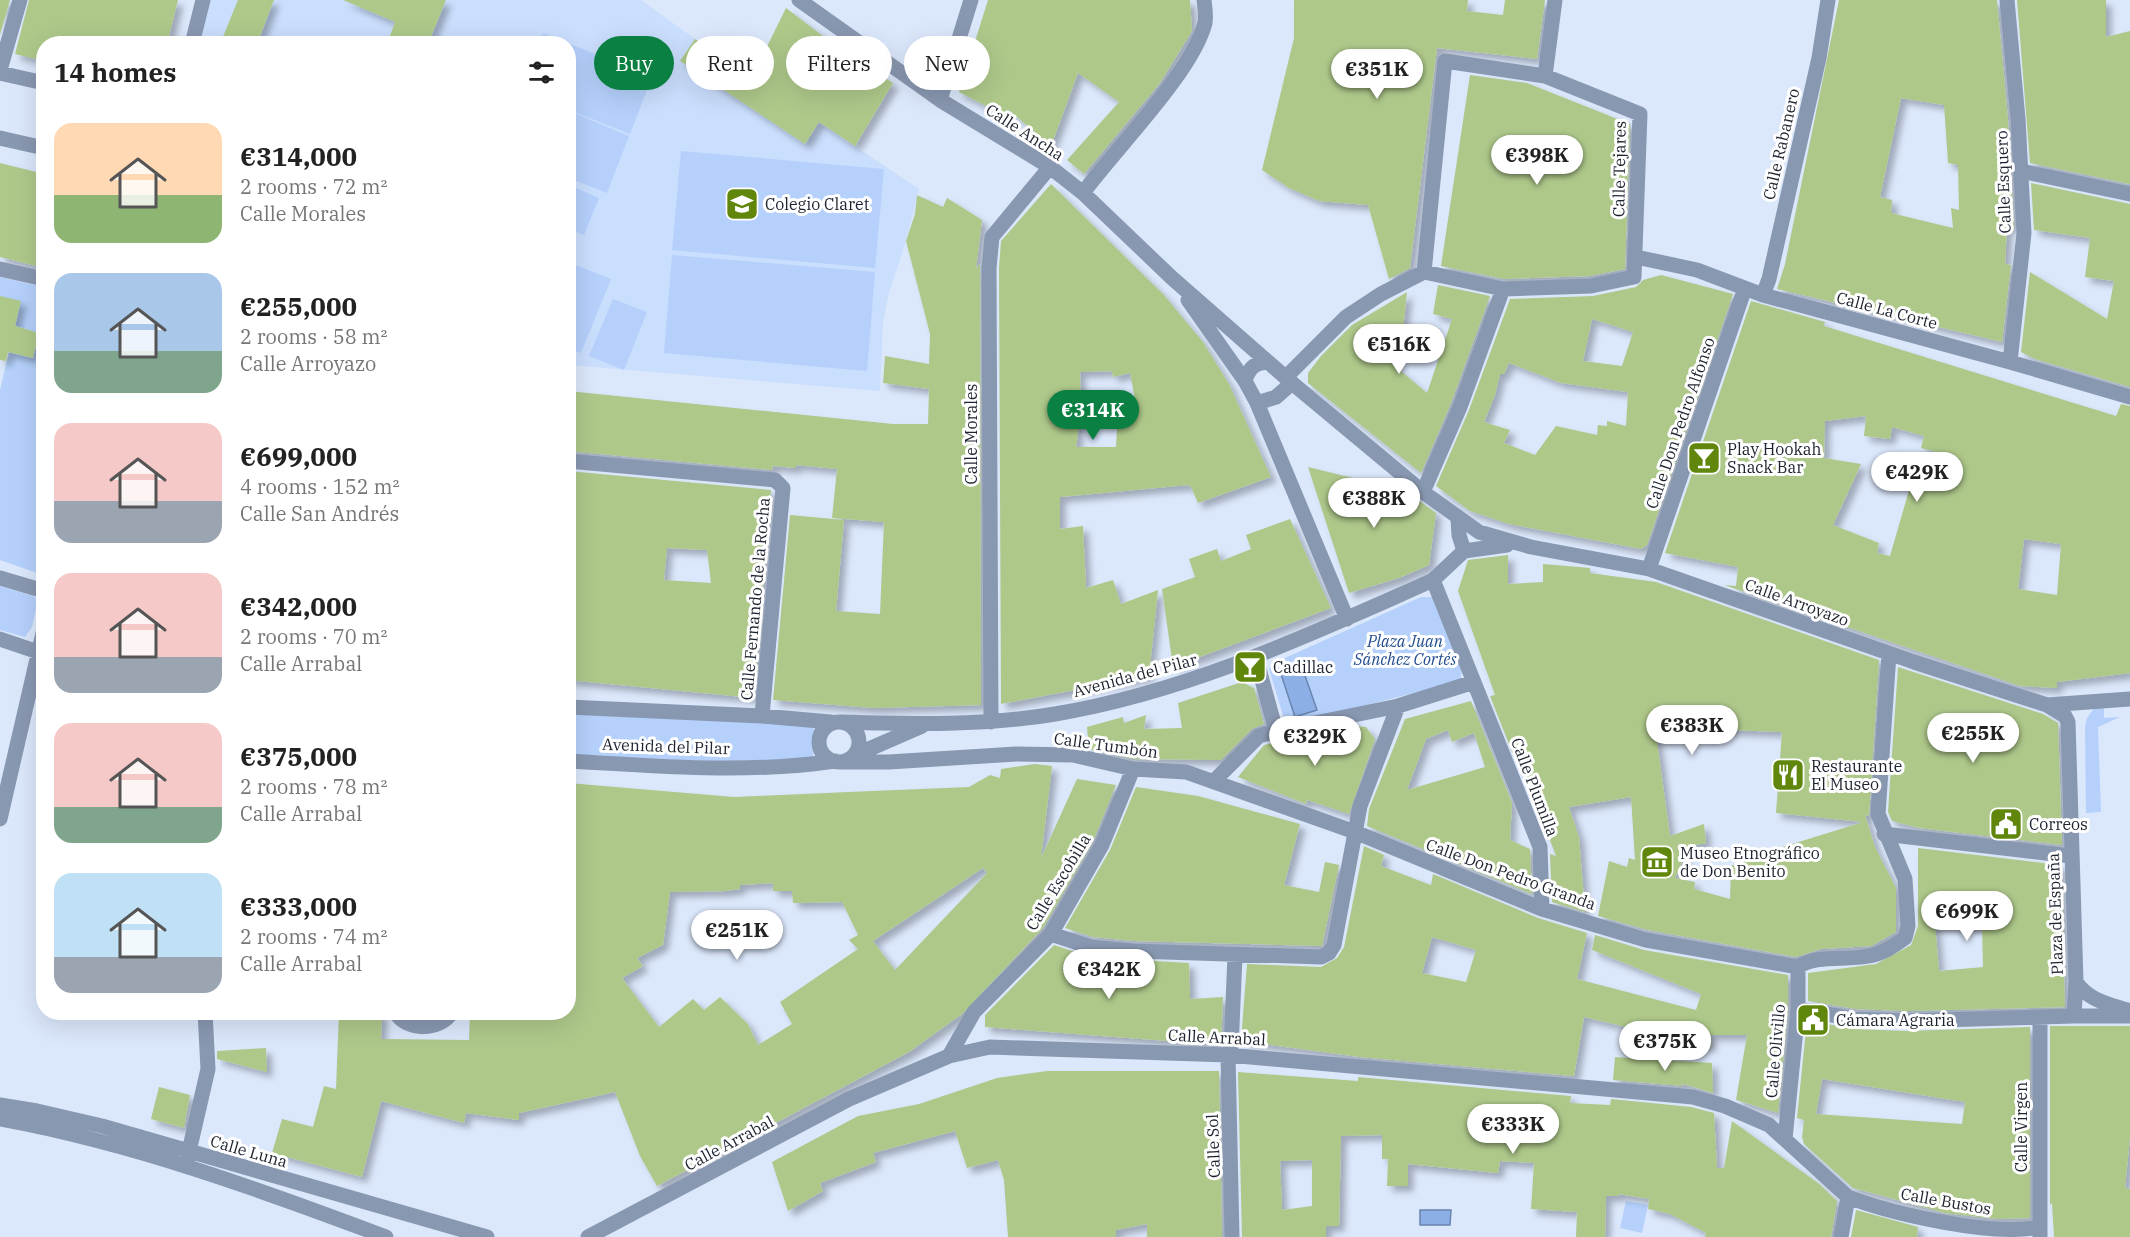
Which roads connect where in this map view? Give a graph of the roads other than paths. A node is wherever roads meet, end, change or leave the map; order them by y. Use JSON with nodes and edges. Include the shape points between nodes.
{"nodes":[{"id":1,"x":20,"y":0,"type":"edge"},
{"id":2,"x":203,"y":0,"type":"edge"},
{"id":3,"x":799,"y":0,"type":"edge"},
{"id":4,"x":970,"y":0,"type":"edge"},
{"id":5,"x":1204,"y":0,"type":"edge"},
{"id":6,"x":1555,"y":0,"type":"edge"},
{"id":7,"x":1828,"y":0,"type":"edge"},
{"id":8,"x":2007,"y":0,"type":"edge"},
{"id":9,"x":194,"y":36,"type":"edge"},
{"id":10,"x":0,"y":72,"type":"edge"},
{"id":11,"x":1545,"y":76,"type":"junction"},
{"id":12,"x":36,"y":80,"type":"edge"},
{"id":13,"x":940,"y":100,"type":"junction"},
{"id":14,"x":0,"y":138,"type":"edge"},
{"id":15,"x":36,"y":146,"type":"edge"},
{"id":16,"x":1050,"y":167,"type":"junction"},
{"id":17,"x":2021,"y":171,"type":"junction"},
{"id":18,"x":1083,"y":193,"type":"junction"},
{"id":19,"x":2130,"y":194,"type":"edge"},
{"id":20,"x":1636,"y":257,"type":"junction"},
{"id":21,"x":0,"y":268,"type":"edge"},
{"id":22,"x":1424,"y":272,"type":"junction"},
{"id":23,"x":36,"y":277,"type":"edge"},
{"id":24,"x":1172,"y":278,"type":"junction"},
{"id":25,"x":1745,"y":288,"type":"junction"},
{"id":26,"x":1503,"y":289,"type":"junction"},
{"id":27,"x":1763,"y":295,"type":"junction"},
{"id":28,"x":1268,"y":362,"type":"junction"},
{"id":29,"x":2010,"y":362,"type":"junction"},
{"id":30,"x":1289,"y":380,"type":"junction"},
{"id":31,"x":1245,"y":381,"type":"junction"},
{"id":32,"x":2130,"y":397,"type":"edge"},
{"id":33,"x":1257,"y":403,"type":"junction"},
{"id":34,"x":576,"y":462,"type":"edge"},
{"id":35,"x":1423,"y":492,"type":"junction"},
{"id":36,"x":1458,"y":519,"type":"junction"},
{"id":37,"x":1531,"y":547,"type":"junction"},
{"id":38,"x":1464,"y":551,"type":"junction"},
{"id":39,"x":1650,"y":569,"type":"junction"},
{"id":40,"x":0,"y":578,"type":"edge"},
{"id":41,"x":1433,"y":580,"type":"junction"},
{"id":42,"x":36,"y":589,"type":"edge"},
{"id":43,"x":1347,"y":619,"type":"junction"},
{"id":44,"x":0,"y":639,"type":"edge"},
{"id":45,"x":36,"y":652,"type":"edge"},
{"id":46,"x":1889,"y":654,"type":"junction"},
{"id":47,"x":1256,"y":658,"type":"junction"},
{"id":48,"x":36,"y":667,"type":"edge"},
{"id":49,"x":1474,"y":682,"type":"junction"},
{"id":50,"x":2130,"y":699,"type":"edge"},
{"id":51,"x":2080,"y":703,"type":"junction"},
{"id":52,"x":2047,"y":705,"type":"junction"},
{"id":53,"x":1398,"y":706,"type":"junction"},
{"id":54,"x":576,"y":707,"type":"edge"},
{"id":55,"x":762,"y":716,"type":"junction"},
{"id":56,"x":2067,"y":720,"type":"junction"},
{"id":57,"x":836,"y":722,"type":"junction"},
{"id":58,"x":991,"y":722,"type":"junction"},
{"id":59,"x":930,"y":723,"type":"junction"},
{"id":60,"x":1276,"y":731,"type":"junction"},
{"id":61,"x":843,"y":760,"type":"junction"},
{"id":62,"x":576,"y":761,"type":"edge"},
{"id":63,"x":1133,"y":769,"type":"junction"},
{"id":64,"x":1214,"y":781,"type":"junction"},
{"id":65,"x":4,"y":782,"type":"edge"},
{"id":66,"x":0,"y":819,"type":"edge"},
{"id":67,"x":1355,"y":832,"type":"junction"},
{"id":68,"x":1884,"y":834,"type":"junction"},
{"id":69,"x":2071,"y":856,"type":"junction"},
{"id":70,"x":1542,"y":909,"type":"junction"},
{"id":71,"x":1051,"y":934,"type":"junction"},
{"id":72,"x":1235,"y":956,"type":"junction"},
{"id":73,"x":1798,"y":967,"type":"junction"},
{"id":74,"x":2076,"y":982,"type":"junction"},
{"id":75,"x":1798,"y":1009,"type":"junction"},
{"id":76,"x":2130,"y":1011,"type":"edge"},
{"id":77,"x":2068,"y":1016,"type":"junction"},
{"id":78,"x":2130,"y":1016,"type":"edge"},
{"id":79,"x":2040,"y":1017,"type":"junction"},
{"id":80,"x":205,"y":1020,"type":"edge"},
{"id":81,"x":403,"y":1020,"type":"edge"},
{"id":82,"x":444,"y":1020,"type":"edge"},
{"id":83,"x":1228,"y":1054,"type":"junction"},
{"id":84,"x":949,"y":1056,"type":"junction"},
{"id":85,"x":0,"y":1106,"type":"edge"},
{"id":86,"x":0,"y":1119,"type":"edge"},
{"id":87,"x":1785,"y":1139,"type":"junction"},
{"id":88,"x":190,"y":1152,"type":"junction"},
{"id":89,"x":185,"y":1168,"type":"junction"},
{"id":90,"x":1848,"y":1197,"type":"junction"},
{"id":91,"x":2040,"y":1232,"type":"edge"},
{"id":92,"x":591,"y":1236,"type":"edge"},
{"id":93,"x":386,"y":1237,"type":"edge"},
{"id":94,"x":487,"y":1237,"type":"edge"},
{"id":95,"x":1232,"y":1237,"type":"edge"},
{"id":96,"x":1841,"y":1237,"type":"edge"}],
"edges":[{"from":1,"to":10,"type":"street"},
{"from":2,"to":9,"type":"street"},
{"from":3,"to":13,"type":"street","name":"Calle Ancha"},
{"from":4,"to":13,"type":"street"},
{"from":5,"to":18,"type":"street","via":[[1205,22],[1196,45],[1173,81]]},
{"from":6,"to":11,"type":"street"},
{"from":7,"to":27,"type":"street","name":"Calle Rabanero","via":[[1816,70]]},
{"from":8,"to":17,"type":"street","name":"Calle Esquero"},
{"from":10,"to":12,"type":"street"},
{"from":11,"to":20,"type":"street","name":"Calle Tejares","via":[[1640,114]]},
{"from":11,"to":22,"type":"street","via":[[1445,61]]},
{"from":13,"to":16,"type":"street","name":"Calle Ancha"},
{"from":14,"to":15,"type":"street"},
{"from":16,"to":18,"type":"street","name":"Calle Ancha"},
{"from":16,"to":58,"type":"street","name":"Calle Morales","via":[[992,237]]},
{"from":17,"to":19,"type":"street"},
{"from":17,"to":29,"type":"street","name":"Calle Esquero","via":[[2024,233]]},
{"from":18,"to":24,"type":"street","name":"Calle Ancha"},
{"from":20,"to":25,"type":"street","name":"Calle La Corte","via":[[1697,270]]},
{"from":20,"to":26,"type":"street","via":[[1634,276],[1582,287]]},
{"from":21,"to":23,"type":"street"},
{"from":22,"to":26,"type":"street"},
{"from":22,"to":30,"type":"street","via":[[1346,317]]},
{"from":24,"to":28,"type":"street"},
{"from":24,"to":31,"type":"street"},
{"from":25,"to":27,"type":"street","name":"Calle La Corte"},
{"from":25,"to":39,"type":"street","name":"Calle Don Pedro Alfonso"},
{"from":26,"to":35,"type":"street","via":[[1460,407]]},
{"from":27,"to":29,"type":"street","name":"Calle La Corte"},
{"from":28,"to":30,"type":"street"},
{"from":28,"to":31,"type":"street","via":[[1249,370]]},
{"from":29,"to":32,"type":"street","name":"Calle La Corte"},
{"from":30,"to":33,"type":"street","via":[[1276,398]]},
{"from":30,"to":35,"type":"street","name":"Calle Arroyazo"},
{"from":31,"to":33,"type":"street"},
{"from":33,"to":43,"type":"street"},
{"from":34,"to":55,"type":"street","name":"Calle Fernando de la Rocha","via":[[775,480],[783,488]]},
{"from":35,"to":36,"type":"street","name":"Calle Arroyazo"},
{"from":36,"to":37,"type":"street","name":"Calle Arroyazo","via":[[1479,532]]},
{"from":36,"to":38,"type":"street"},
{"from":37,"to":38,"type":"street","name":"Calle Arroyazo","via":[[1489,546]]},
{"from":37,"to":39,"type":"street","name":"Calle Arroyazo"},
{"from":38,"to":41,"type":"street","name":"Avenida del Pilar"},
{"from":39,"to":46,"type":"street","name":"Calle Arroyazo"},
{"from":40,"to":42,"type":"street"},
{"from":41,"to":43,"type":"street","name":"Avenida del Pilar"},
{"from":41,"to":49,"type":"street","name":"Calle Plumilla"},
{"from":43,"to":47,"type":"street","name":"Avenida del Pilar"},
{"from":44,"to":45,"type":"street"},
{"from":46,"to":52,"type":"street","name":"Calle Arroyazo"},
{"from":46,"to":68,"type":"street","via":[[1878,814]]},
{"from":47,"to":58,"type":"street","name":"Avenida del Pilar","via":[[1151,693],[1055,714]]},
{"from":47,"to":60,"type":"street"},
{"from":48,"to":65,"type":"street"},
{"from":49,"to":53,"type":"street"},
{"from":49,"to":70,"type":"street","name":"Calle Plumilla","via":[[1540,847]]},
{"from":50,"to":51,"type":"street"},
{"from":51,"to":52,"type":"street"},
{"from":51,"to":56,"type":"street"},
{"from":52,"to":56,"type":"street"},
{"from":53,"to":60,"type":"street"},
{"from":53,"to":67,"type":"street","via":[[1360,806]]},
{"from":54,"to":55,"type":"street","name":"Avenida del Pilar"},
{"from":55,"to":57,"type":"street","name":"Avenida del Pilar"},
{"from":56,"to":69,"type":"street","name":"Plaza de España"},
{"from":57,"to":59,"type":"street","name":"Avenida del Pilar"},
{"from":57,"to":61,"type":"street","via":[[857,734],[859,746]]},
{"from":57,"to":61,"type":"street","via":[[821,731],[819,743],[824,755]]},
{"from":58,"to":59,"type":"street","name":"Avenida del Pilar"},
{"from":59,"to":61,"type":"street","name":"Avenida del Pilar"},
{"from":60,"to":64,"type":"street","via":[[1259,736]]},
{"from":61,"to":62,"type":"street","name":"Avenida del Pilar","via":[[788,766],[674,767]]},
{"from":61,"to":63,"type":"street","name":"Calle Tumbón","via":[[1073,755]]},
{"from":63,"to":64,"type":"street","name":"Calle Tumbón","via":[[1186,772]]},
{"from":63,"to":71,"type":"street","name":"Calle Escobilla","via":[[1102,845]]},
{"from":64,"to":67,"type":"street","name":"Calle Tumbón"},
{"from":65,"to":66,"type":"street"},
{"from":67,"to":70,"type":"street","name":"Calle Don Pedro Granda"},
{"from":67,"to":72,"type":"street","via":[[1334,945],[1329,953],[1321,957]]},
{"from":68,"to":69,"type":"street"},
{"from":68,"to":73,"type":"street","via":[[1905,879],[1905,938],[1889,950],[1867,957],[1808,961]]},
{"from":69,"to":74,"type":"street","name":"Plaza de España"},
{"from":70,"to":73,"type":"street","name":"Calle Don Pedro Granda","via":[[1646,940]]},
{"from":71,"to":72,"type":"street","via":[[1091,947]]},
{"from":71,"to":84,"type":"street","name":"Calle Escobilla","via":[[974,1012]]},
{"from":72,"to":83,"type":"street","name":"Calle Sol"},
{"from":73,"to":75,"type":"street","name":"Calle Olivillo"},
{"from":74,"to":76,"type":"street","via":[[2083,993],[2099,1002]]},
{"from":74,"to":77,"type":"street","name":"Plaza de España"},
{"from":75,"to":79,"type":"street","via":[[1855,1019],[1906,1021]]},
{"from":75,"to":87,"type":"street","name":"Calle Olivillo"},
{"from":77,"to":78,"type":"street"},
{"from":77,"to":79,"type":"street"},
{"from":79,"to":91,"type":"street","name":"Calle Virgen"},
{"from":80,"to":88,"type":"street","via":[[208,1069]]},
{"from":81,"to":82,"type":"street","via":[[423,1027]]},
{"from":83,"to":84,"type":"street","name":"Calle Arrabal","via":[[990,1047]]},
{"from":83,"to":87,"type":"street","name":"Calle Arrabal","via":[[1693,1097],[1754,1117]]},
{"from":83,"to":95,"type":"street","name":"Calle Sol"},
{"from":84,"to":92,"type":"street","name":"Calle Arrabal","via":[[849,1099]]},
{"from":85,"to":88,"type":"street","name":"Calle Luna","via":[[70,1118]]},
{"from":86,"to":89,"type":"street","name":"Calle Luna","via":[[66,1132]]},
{"from":87,"to":90,"type":"street","name":"Calle Arrabal"},
{"from":88,"to":89,"type":"street"},
{"from":88,"to":94,"type":"street","name":"Calle Luna"},
{"from":89,"to":93,"type":"street","name":"Calle Luna"},
{"from":90,"to":91,"type":"street","name":"Calle Bustos","via":[[1944,1221]]},
{"from":90,"to":96,"type":"street"}]}
